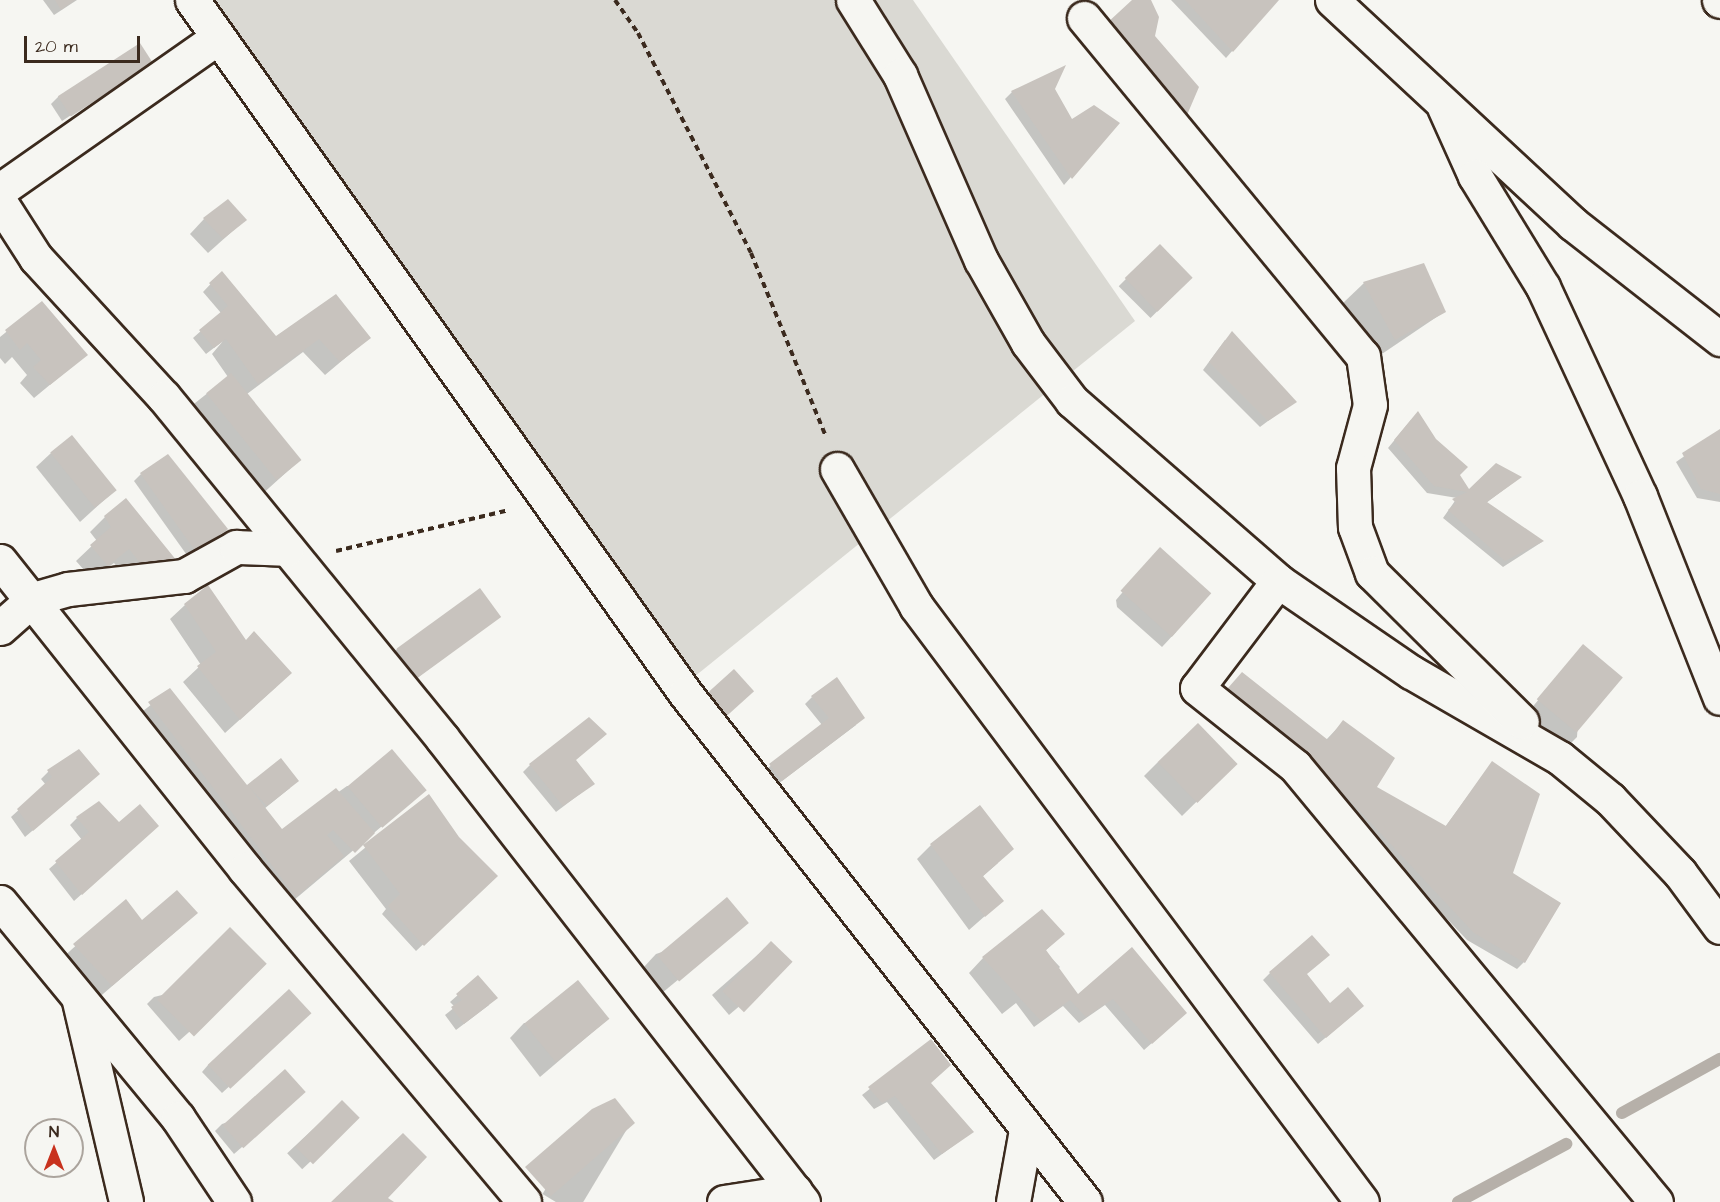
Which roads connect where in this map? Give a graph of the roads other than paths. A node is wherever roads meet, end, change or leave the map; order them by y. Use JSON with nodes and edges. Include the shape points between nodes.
{"nodes":[{"id":1,"x":192,"y":0,"type":"edge"},
{"id":2,"x":853,"y":0,"type":"edge"},
{"id":3,"x":1332,"y":0,"type":"edge"},
{"id":4,"x":1084,"y":18,"type":"dead end"},
{"id":5,"x":217,"y":38,"type":"junction"},
{"id":6,"x":1444,"y":107,"type":"junction"},
{"id":7,"x":0,"y":190,"type":"edge"},
{"id":8,"x":0,"y":202,"type":"edge"},
{"id":9,"x":1720,"y":339,"type":"edge"},
{"id":10,"x":837,"y":469,"type":"road end"},
{"id":11,"x":288,"y":549,"type":"junction"},
{"id":12,"x":0,"y":561,"type":"edge"},
{"id":13,"x":1278,"y":580,"type":"junction"},
{"id":14,"x":33,"y":599,"type":"junction"},
{"id":15,"x":0,"y":628,"type":"edge"},
{"id":16,"x":1720,"y":698,"type":"edge"},
{"id":17,"x":1560,"y":758,"type":"junction"},
{"id":18,"x":0,"y":902,"type":"edge"},
{"id":19,"x":1720,"y":927,"type":"edge"},
{"id":20,"x":77,"y":994,"type":"junction"},
{"id":21,"x":1026,"y":1130,"type":"junction"},
{"id":22,"x":799,"y":1197,"type":"edge"},
{"id":23,"x":126,"y":1202,"type":"edge"},
{"id":24,"x":234,"y":1202,"type":"edge"},
{"id":25,"x":525,"y":1202,"type":"edge"},
{"id":26,"x":724,"y":1202,"type":"edge"},
{"id":27,"x":1013,"y":1202,"type":"edge"},
{"id":28,"x":1085,"y":1202,"type":"edge"},
{"id":29,"x":1362,"y":1202,"type":"edge"},
{"id":30,"x":1656,"y":1202,"type":"edge"}],
"edges":[{"from":1,"to":5,"type":"street"},
{"from":2,"to":13,"type":"street","via":[[900,75],[981,260],[1028,343],[1072,401]]},
{"from":3,"to":6,"type":"street"},
{"from":4,"to":17,"type":"street","via":[[1364,356],[1370,405],[1353,468],[1355,527],[1372,573]]},
{"from":5,"to":7,"type":"street"},
{"from":5,"to":21,"type":"street","via":[[685,693]]},
{"from":6,"to":9,"type":"street","via":[[1573,224]]},
{"from":6,"to":16,"type":"street","via":[[1475,176],[1548,297],[1640,496]]},
{"from":8,"to":11,"type":"street","via":[[36,258],[164,397]]},
{"from":10,"to":29,"type":"street","via":[[916,606]]},
{"from":11,"to":14,"type":"street","via":[[236,546],[184,576],[68,589]]},
{"from":11,"to":22,"type":"street","via":[[442,738]]},
{"from":12,"to":14,"type":"street"},
{"from":13,"to":17,"type":"street","via":[[1411,672]]},
{"from":13,"to":30,"type":"street","via":[[1197,688],[1295,766]]},
{"from":14,"to":15,"type":"street"},
{"from":14,"to":25,"type":"street","via":[[245,869]]},
{"from":17,"to":19,"type":"street","via":[[1618,807],[1680,873]]},
{"from":18,"to":20,"type":"street"},
{"from":20,"to":23,"type":"street"},
{"from":20,"to":24,"type":"street","via":[[178,1118]]},
{"from":21,"to":27,"type":"street"},
{"from":21,"to":28,"type":"street"},
{"from":22,"to":26,"type":"street"}]}
